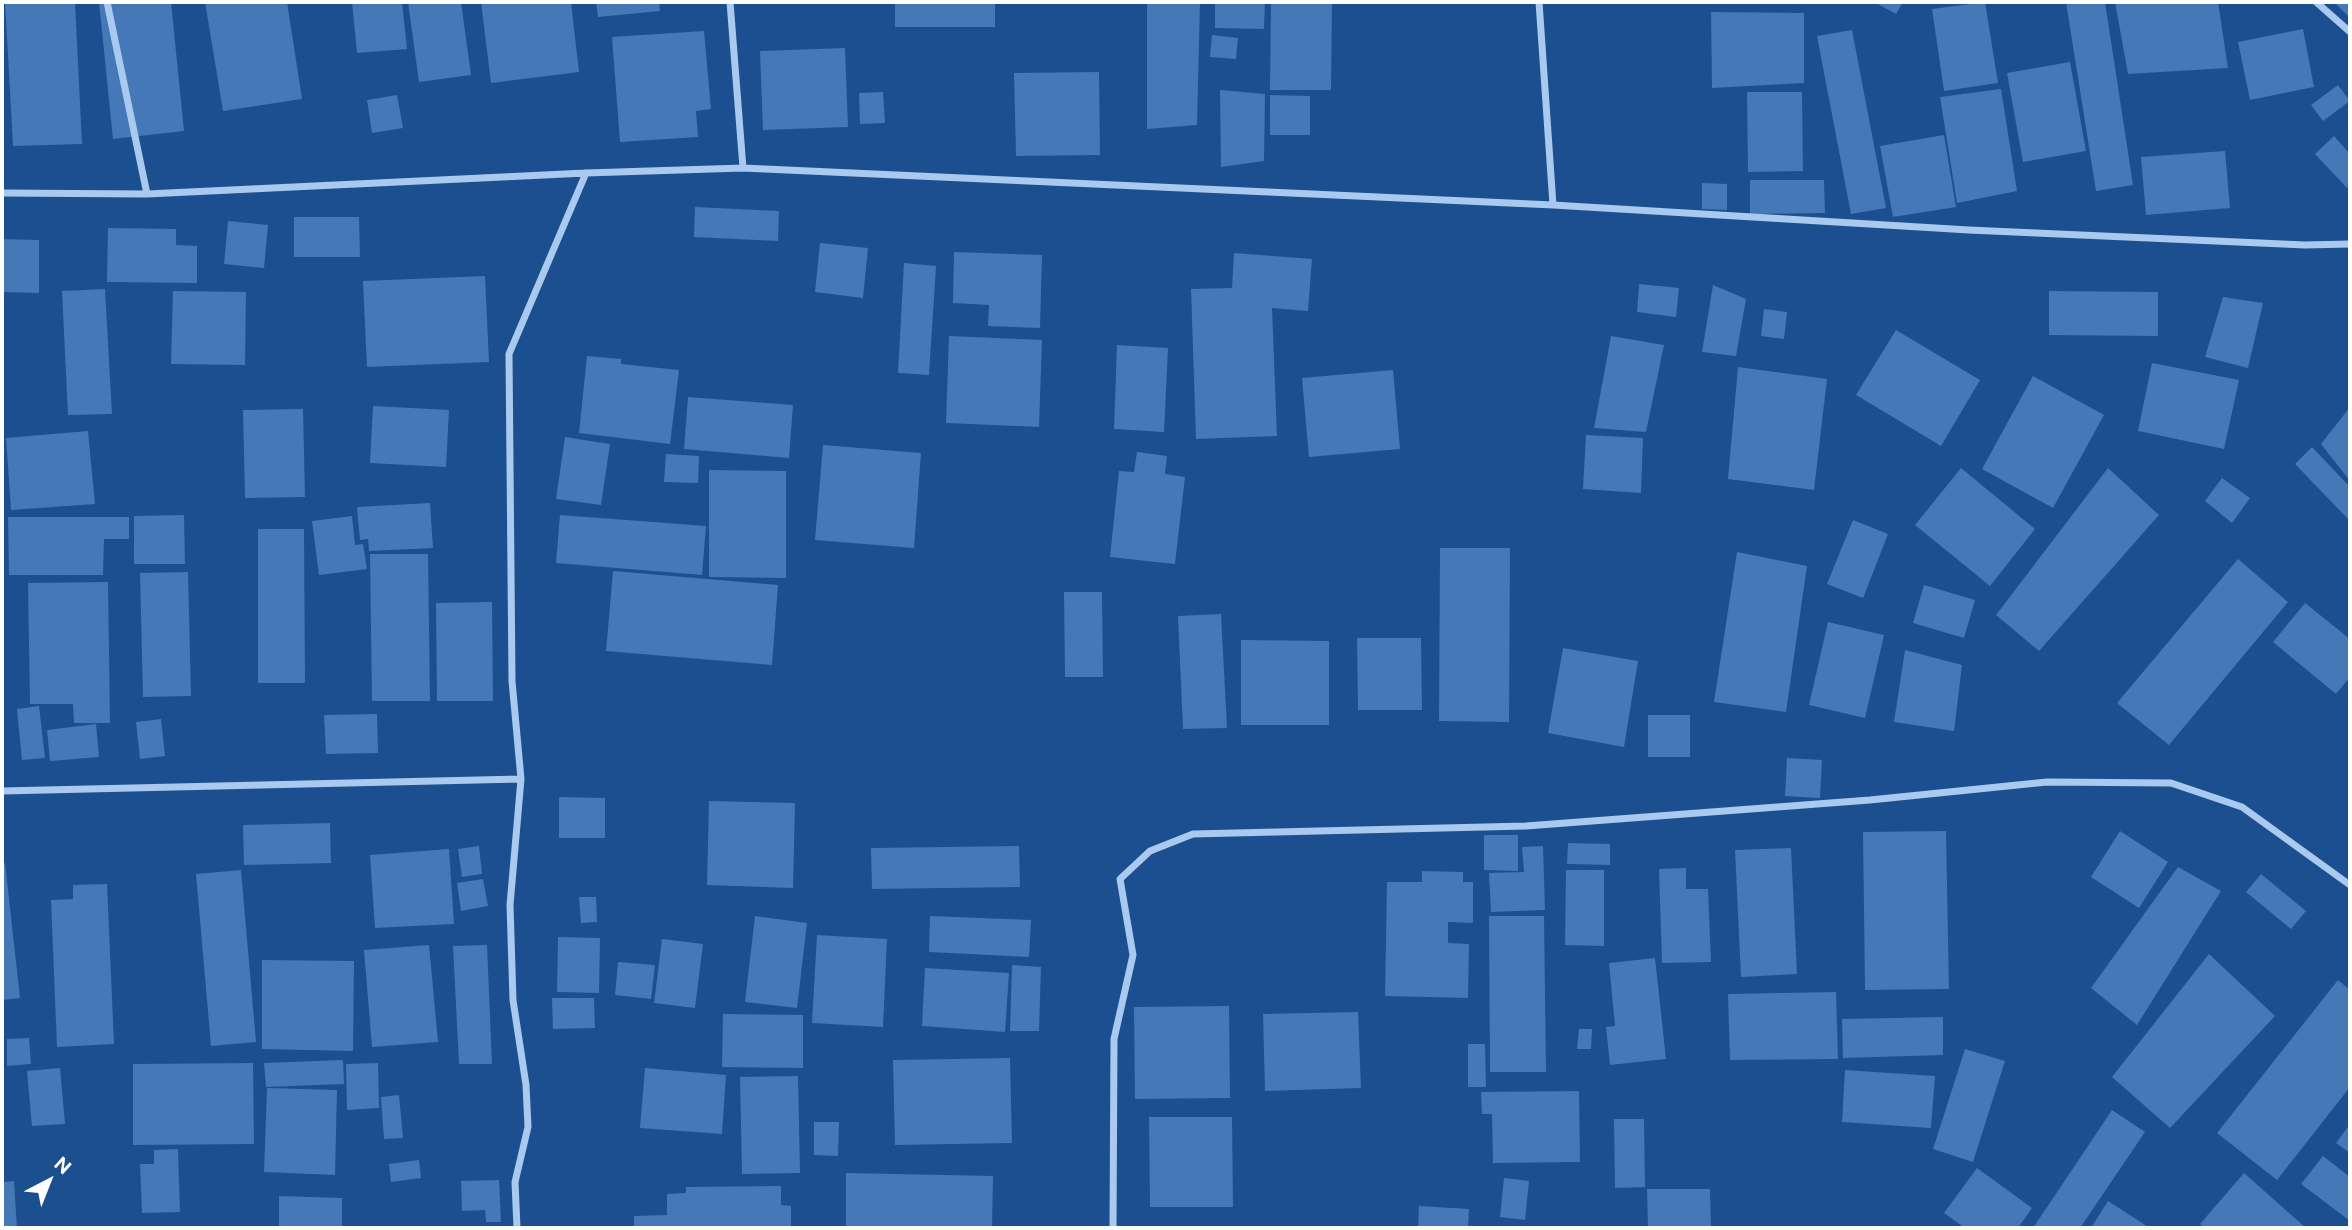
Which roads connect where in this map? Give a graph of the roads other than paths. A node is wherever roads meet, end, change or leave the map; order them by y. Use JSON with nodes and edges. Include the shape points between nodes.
{"nodes":[{"id":1,"x":107,"y":2,"type":"edge"},
{"id":2,"x":730,"y":2,"type":"edge"},
{"id":3,"x":1539,"y":2,"type":"edge"},
{"id":4,"x":2316,"y":2,"type":"edge"},
{"id":5,"x":2350,"y":32,"type":"edge"},
{"id":6,"x":743,"y":168,"type":"junction"},
{"id":7,"x":586,"y":173,"type":"junction"},
{"id":8,"x":2,"y":193,"type":"edge"},
{"id":9,"x":147,"y":194,"type":"junction"},
{"id":10,"x":1553,"y":205,"type":"junction"},
{"id":11,"x":2350,"y":244,"type":"edge"},
{"id":12,"x":521,"y":779,"type":"junction"},
{"id":13,"x":2,"y":791,"type":"edge"},
{"id":14,"x":2350,"y":885,"type":"edge"},
{"id":15,"x":517,"y":1228,"type":"edge"},
{"id":16,"x":1113,"y":1228,"type":"edge"}],
"edges":[{"from":1,"to":9,"type":"street"},
{"from":2,"to":6,"type":"street"},
{"from":3,"to":10,"type":"street"},
{"from":4,"to":5,"type":"street"},
{"from":6,"to":7,"type":"street"},
{"from":6,"to":10,"type":"street"},
{"from":7,"to":9,"type":"street"},
{"from":7,"to":12,"type":"street","via":[[509,354],[512,681]]},
{"from":8,"to":9,"type":"street"},
{"from":10,"to":11,"type":"street","via":[[1969,230]]},
{"from":12,"to":13,"type":"street"},
{"from":12,"to":15,"type":"street","via":[[510,905],[513,1000],[528,1127],[515,1182]]},
{"from":14,"to":16,"type":"street","via":[[2242,807],[2171,783],[2047,782],[1526,826],[1193,834],[1150,851],[1121,879],[1133,956],[1114,1039]]}]}
